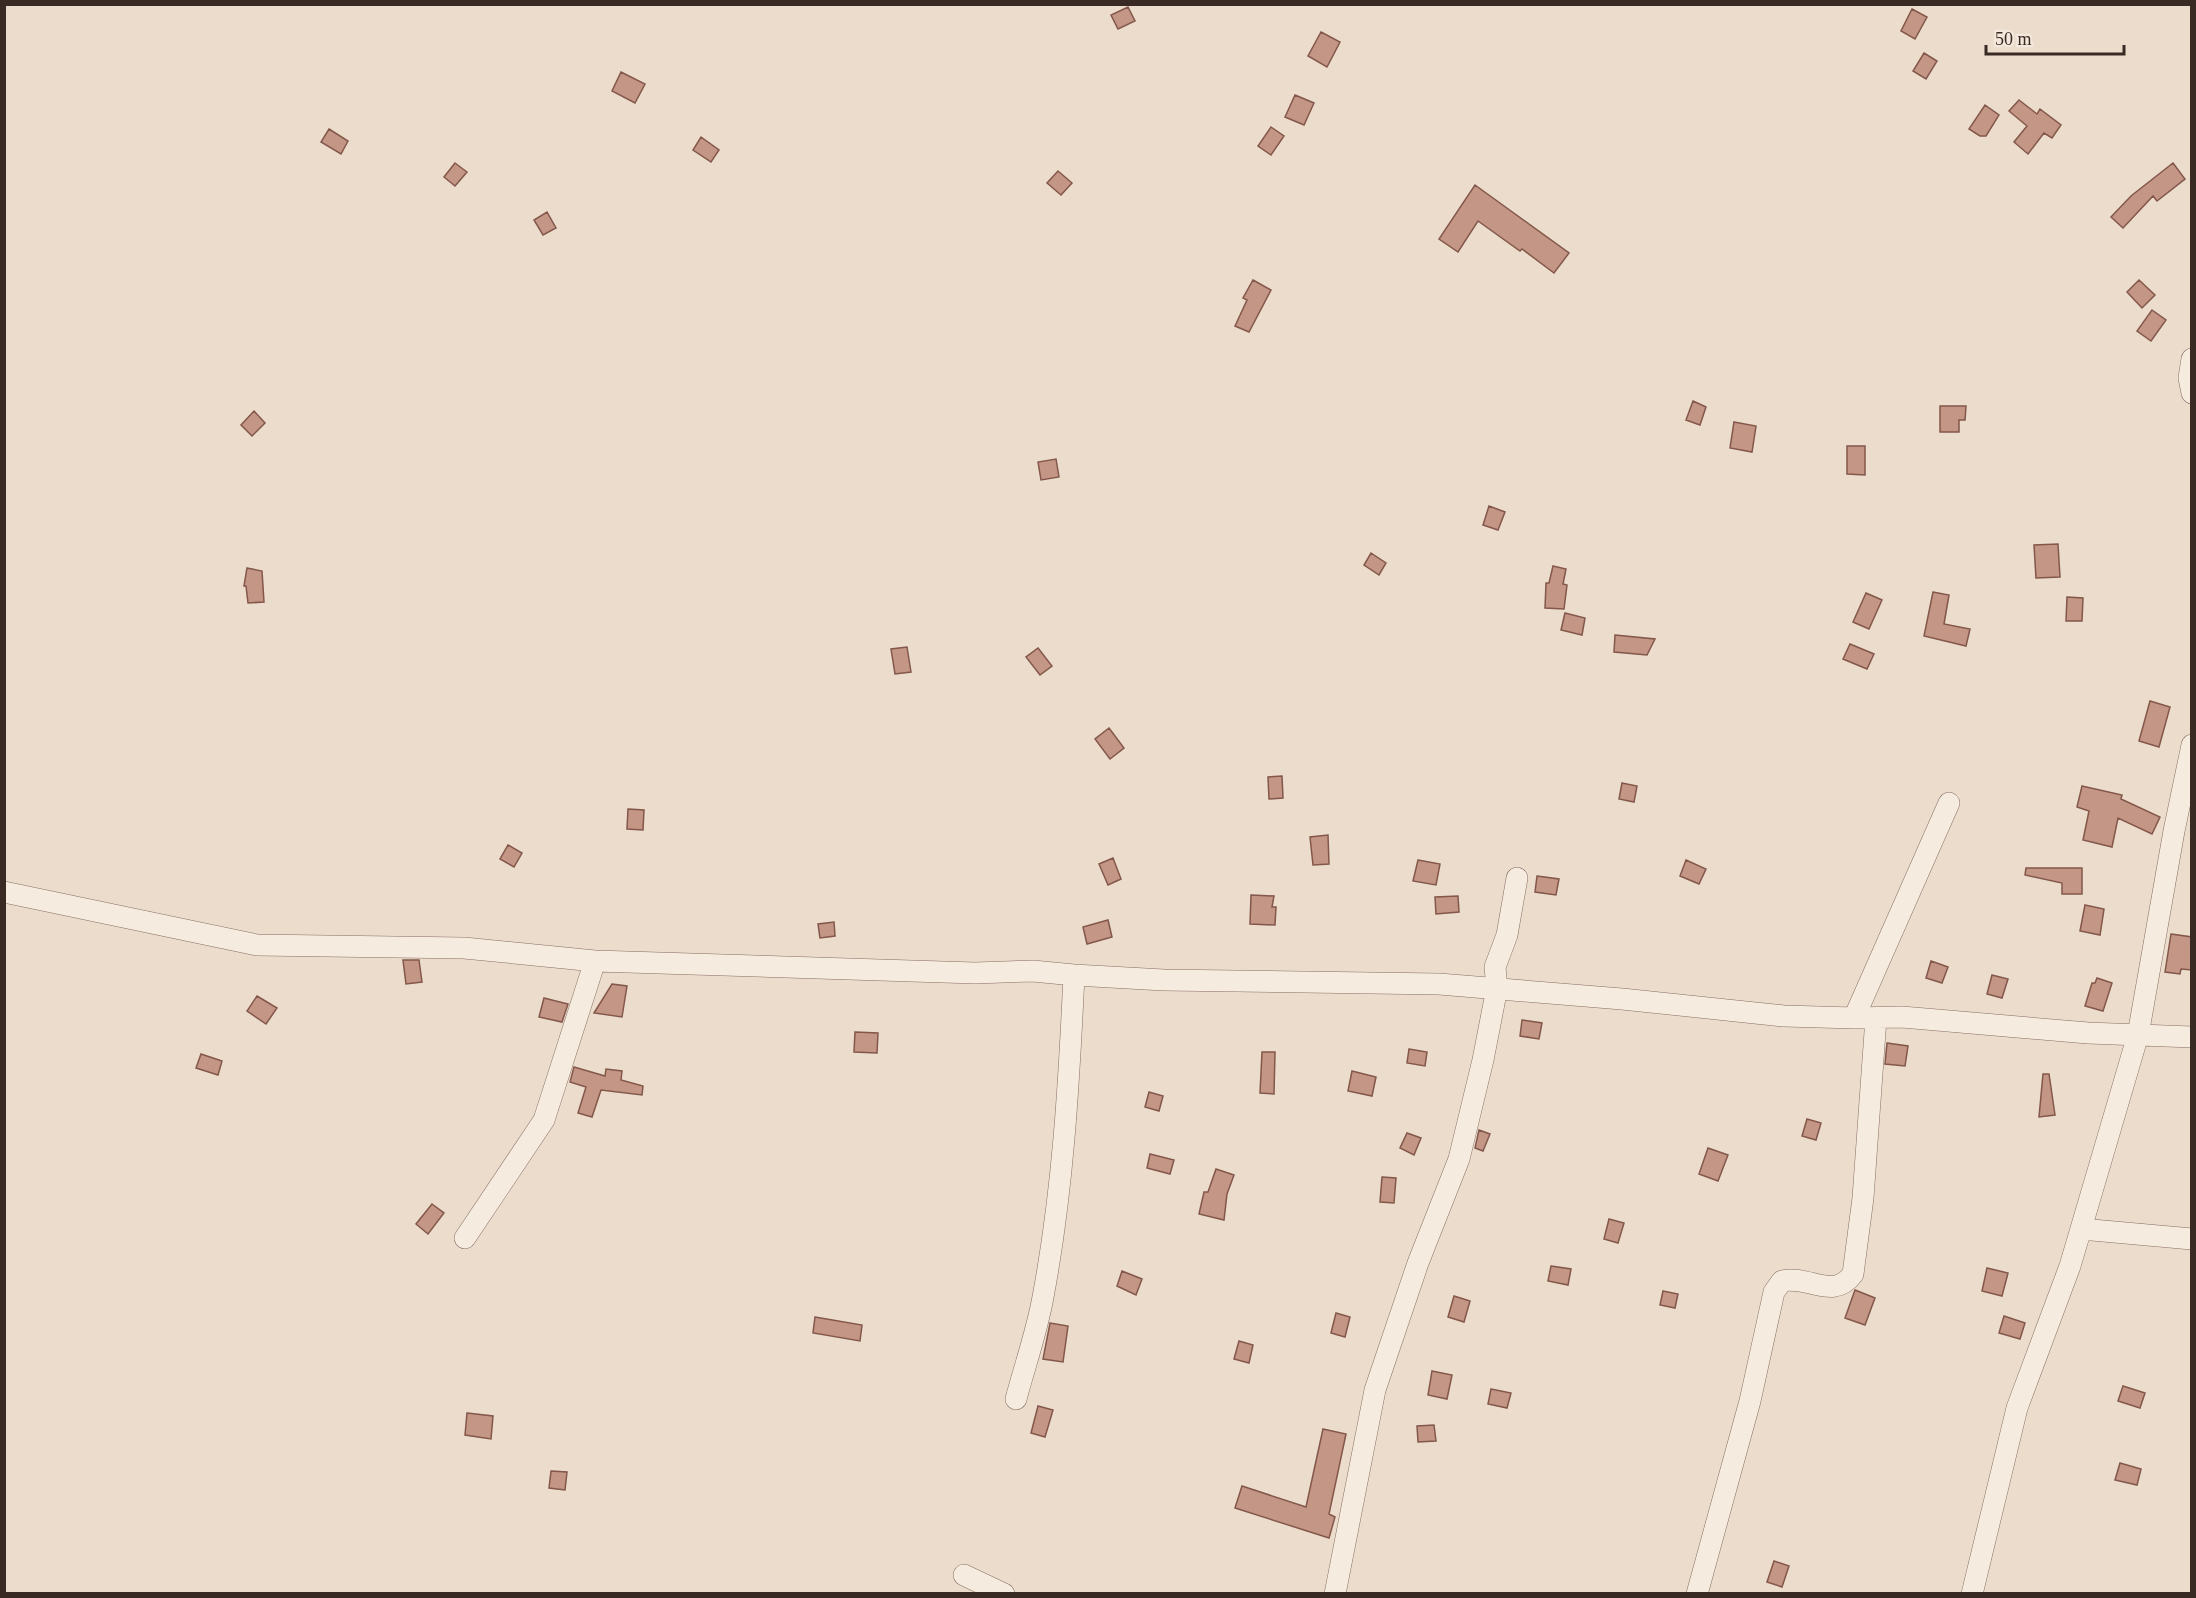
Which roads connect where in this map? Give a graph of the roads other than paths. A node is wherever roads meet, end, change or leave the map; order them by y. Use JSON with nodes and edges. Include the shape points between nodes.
{"nodes":[{"id":1,"x":2192,"y":745,"type":"edge"},
{"id":2,"x":1949,"y":803,"type":"dead end"},
{"id":3,"x":1517,"y":878,"type":"dead end"},
{"id":4,"x":4,"y":892,"type":"edge"},
{"id":5,"x":595,"y":962,"type":"junction"},
{"id":6,"x":1074,"y":975,"type":"junction"},
{"id":7,"x":1497,"y":988,"type":"junction"},
{"id":8,"x":1854,"y":1018,"type":"junction"},
{"id":9,"x":1876,"y":1018,"type":"junction"},
{"id":10,"x":2138,"y":1035,"type":"junction"},
{"id":11,"x":2192,"y":1037,"type":"edge"},
{"id":12,"x":2081,"y":1228,"type":"junction"},
{"id":13,"x":465,"y":1239,"type":"dead end"},
{"id":14,"x":2192,"y":1239,"type":"edge"},
{"id":15,"x":1016,"y":1399,"type":"dead end"},
{"id":16,"x":964,"y":1575,"type":"dead end"},
{"id":17,"x":1004,"y":1593,"type":"edge"},
{"id":18,"x":1335,"y":1593,"type":"edge"},
{"id":19,"x":1697,"y":1593,"type":"edge"},
{"id":20,"x":1972,"y":1593,"type":"edge"}],
"edges":[{"from":1,"to":10,"type":"street"},
{"from":2,"to":8,"type":"street"},
{"from":3,"to":7,"type":"street","via":[[1507,935],[1495,967]]},
{"from":4,"to":5,"type":"street","via":[[257,945],[464,948]]},
{"from":5,"to":6,"type":"street"},
{"from":5,"to":13,"type":"street","via":[[544,1120]]},
{"from":6,"to":7,"type":"street"},
{"from":6,"to":15,"type":"street","via":[[1058,1203],[1043,1299]]},
{"from":7,"to":8,"type":"street","via":[[1784,1016]]},
{"from":7,"to":18,"type":"street","via":[[1459,1159],[1375,1390]]},
{"from":8,"to":9,"type":"street"},
{"from":9,"to":10,"type":"street"},
{"from":9,"to":19,"type":"street","via":[[1863,1198],[1853,1274],[1835,1288],[1794,1278],[1782,1281],[1774,1292],[1750,1401]]},
{"from":10,"to":11,"type":"street"},
{"from":10,"to":12,"type":"street"},
{"from":12,"to":14,"type":"street"},
{"from":12,"to":20,"type":"street","via":[[2018,1408]]},
{"from":16,"to":17,"type":"street"}]}
